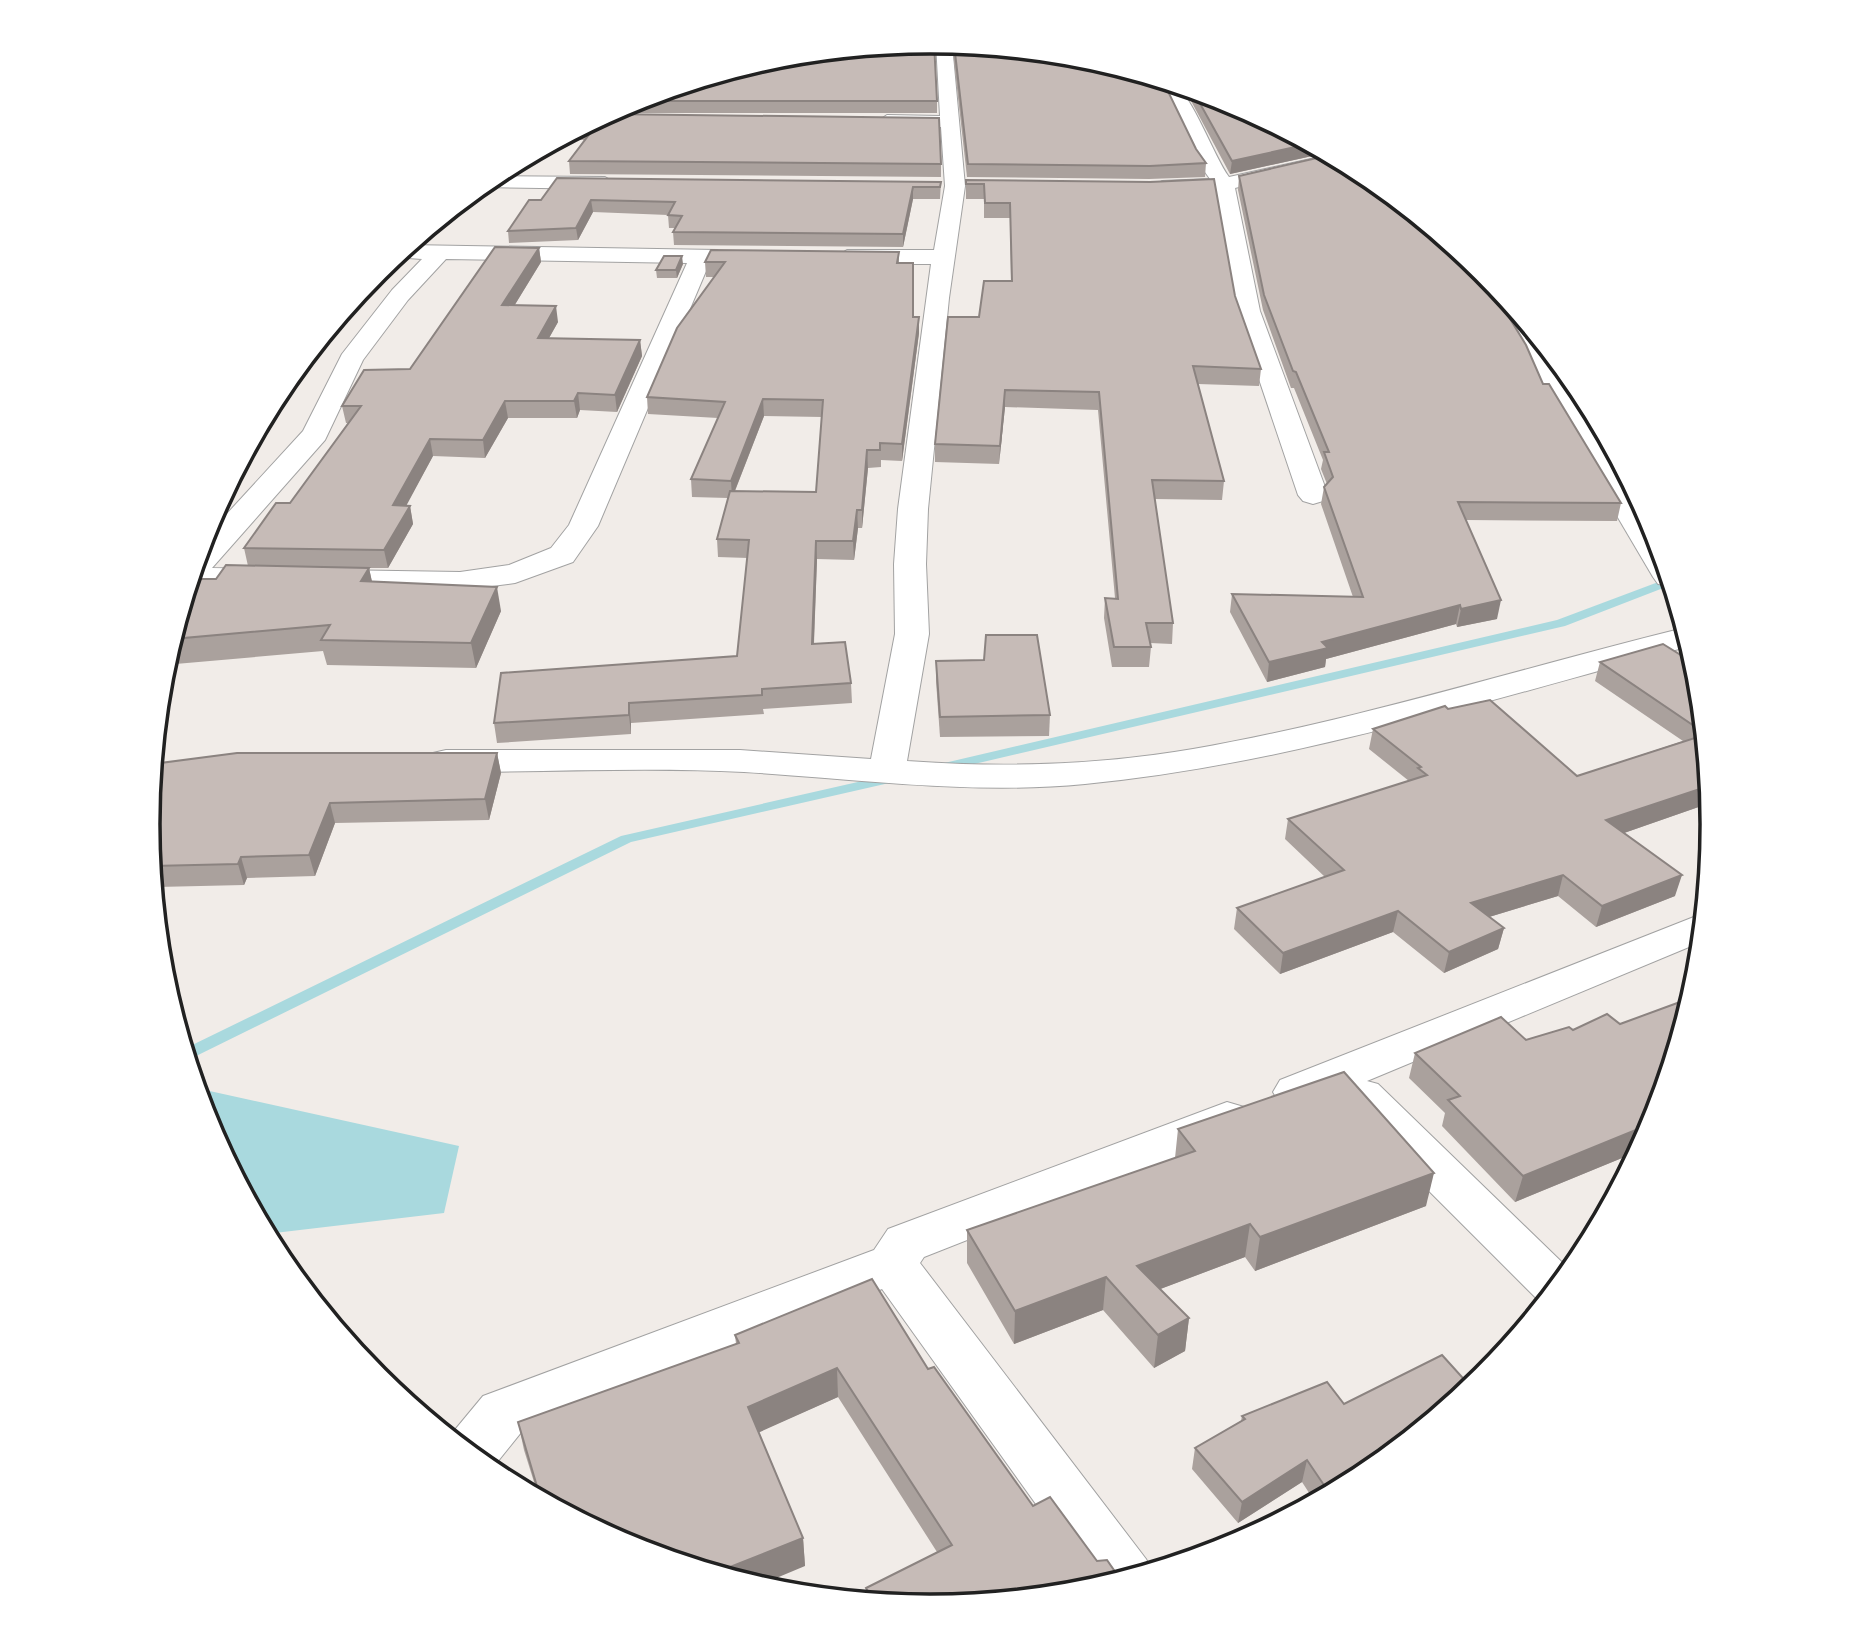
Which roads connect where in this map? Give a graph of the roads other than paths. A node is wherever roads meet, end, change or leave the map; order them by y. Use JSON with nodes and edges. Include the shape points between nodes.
{"nodes":[{"id":1,"x":945,"y":55,"type":"edge"},
{"id":2,"x":1173,"y":94,"type":"edge"},
{"id":3,"x":866,"y":121,"type":"edge"},
{"id":4,"x":950,"y":122,"type":"junction"},
{"id":5,"x":1323,"y":162,"type":"edge"},
{"id":6,"x":504,"y":183,"type":"edge"},
{"id":7,"x":623,"y":183,"type":"edge"},
{"id":8,"x":1224,"y":184,"type":"junction"},
{"id":9,"x":1136,"y":187,"type":"edge"},
{"id":10,"x":415,"y":252,"type":"edge"},
{"id":11,"x":441,"y":252,"type":"junction"},
{"id":12,"x":700,"y":257,"type":"junction"},
{"id":13,"x":741,"y":257,"type":"edge"},
{"id":14,"x":824,"y":257,"type":"edge"},
{"id":15,"x":943,"y":257,"type":"junction"},
{"id":16,"x":1518,"y":328,"type":"edge"},
{"id":17,"x":1313,"y":495,"type":"dead end"},
{"id":18,"x":1644,"y":536,"type":"edge"},
{"id":19,"x":211,"y":550,"type":"edge"},
{"id":20,"x":201,"y":577,"type":"edge"},
{"id":21,"x":1677,"y":640,"type":"edge"},
{"id":22,"x":407,"y":760,"type":"edge"},
{"id":23,"x":887,"y":771,"type":"junction"},
{"id":24,"x":1693,"y":930,"type":"edge"},
{"id":25,"x":1340,"y":1075,"type":"junction"},
{"id":26,"x":892,"y":1264,"type":"junction"},
{"id":27,"x":1549,"y":1282,"type":"edge"},
{"id":28,"x":475,"y":1446,"type":"edge"},
{"id":29,"x":1119,"y":1571,"type":"edge"}],
"edges":[{"from":1,"to":4,"type":"street"},
{"from":2,"to":8,"type":"street","via":[[1207,161]]},
{"from":3,"to":4,"type":"street"},
{"from":4,"to":15,"type":"street","via":[[955,186]]},
{"from":5,"to":8,"type":"street"},
{"from":6,"to":7,"type":"street"},
{"from":8,"to":9,"type":"street"},
{"from":8,"to":17,"type":"street","via":[[1248,311]]},
{"from":10,"to":11,"type":"street"},
{"from":11,"to":12,"type":"street"},
{"from":11,"to":19,"type":"street","via":[[400,295],[351,359],[315,434]]},
{"from":12,"to":13,"type":"street"},
{"from":12,"to":20,"type":"street","via":[[583,526],[562,555],[515,574],[460,580]]},
{"from":14,"to":15,"type":"street"},
{"from":15,"to":23,"type":"street","via":[[913,509],[912,634]]},
{"from":16,"to":18,"type":"street"},
{"from":21,"to":23,"type":"street","via":[[1287,741],[1191,760],[1082,773],[957,776]]},
{"from":22,"to":23,"type":"street","via":[[740,761]]},
{"from":24,"to":25,"type":"street"},
{"from":25,"to":26,"type":"street","via":[[906,1243]]},
{"from":25,"to":27,"type":"street"},
{"from":26,"to":28,"type":"street","via":[[503,1413]]},
{"from":26,"to":29,"type":"street"}]}
